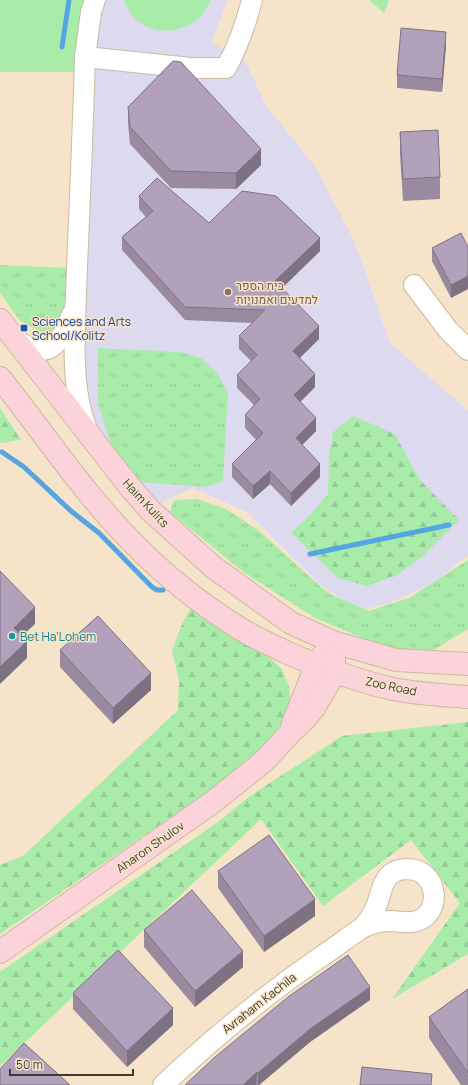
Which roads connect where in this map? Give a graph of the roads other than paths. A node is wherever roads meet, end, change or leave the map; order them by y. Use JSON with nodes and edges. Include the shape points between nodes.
{"nodes":[{"id":1,"x":95,"y":0,"type":"edge"},
{"id":2,"x":252,"y":0,"type":"edge"},
{"id":3,"x":85,"y":57,"type":"junction"},
{"id":4,"x":414,"y":285,"type":"dead end"},
{"id":5,"x":76,"y":305,"type":"junction"},
{"id":6,"x":5,"y":327,"type":"edge"},
{"id":7,"x":468,"y":350,"type":"edge"},
{"id":8,"x":0,"y":378,"type":"edge"},
{"id":9,"x":89,"y":435,"type":"junction"},
{"id":10,"x":333,"y":642,"type":"junction"},
{"id":11,"x":276,"y":648,"type":"junction"},
{"id":12,"x":468,"y":664,"type":"edge"},
{"id":13,"x":325,"y":668,"type":"junction"},
{"id":14,"x":369,"y":683,"type":"junction"},
{"id":15,"x":468,"y":697,"type":"edge"},
{"id":16,"x":308,"y":704,"type":"junction"},
{"id":17,"x":362,"y":929,"type":"dead end"},
{"id":18,"x":0,"y":952,"type":"edge"},
{"id":19,"x":163,"y":1085,"type":"edge"}],
"edges":[{"from":1,"to":3,"type":"street"},
{"from":2,"to":3,"type":"street","via":[[248,17],[226,68],[191,68]]},
{"from":3,"to":5,"type":"street"},
{"from":4,"to":7,"type":"street","via":[[448,330]]},
{"from":5,"to":6,"type":"street","via":[[68,327],[50,349],[26,346]]},
{"from":5,"to":9,"type":"street","via":[[76,392]]},
{"from":6,"to":9,"type":"main road","name":"Haim Kulits"},
{"from":8,"to":11,"type":"main road","via":[[77,478],[133,543],[201,602],[239,628]]},
{"from":9,"to":10,"type":"main road","name":"Haim Kulits","via":[[150,510],[213,568],[291,623]]},
{"from":10,"to":12,"type":"main road","via":[[396,660]]},
{"from":10,"to":13,"type":"main road","name":"Aharon Shulov"},
{"from":11,"to":13,"type":"main road"},
{"from":11,"to":16,"type":"main road","via":[[288,657],[298,670]]},
{"from":13,"to":14,"type":"main road","name":"Zoo Road"},
{"from":13,"to":16,"type":"main road","name":"Aharon Shulov","via":[[330,681]]},
{"from":14,"to":15,"type":"main road","name":"Zoo Road","via":[[394,689]]},
{"from":14,"to":16,"type":"main road","via":[[355,683],[323,700]]},
{"from":16,"to":18,"type":"main road","name":"Aharon Shulov","via":[[304,720],[258,766],[213,802]]},
{"from":17,"to":19,"type":"street","name":"Avraham Kachila","via":[[261,999]]}]}
